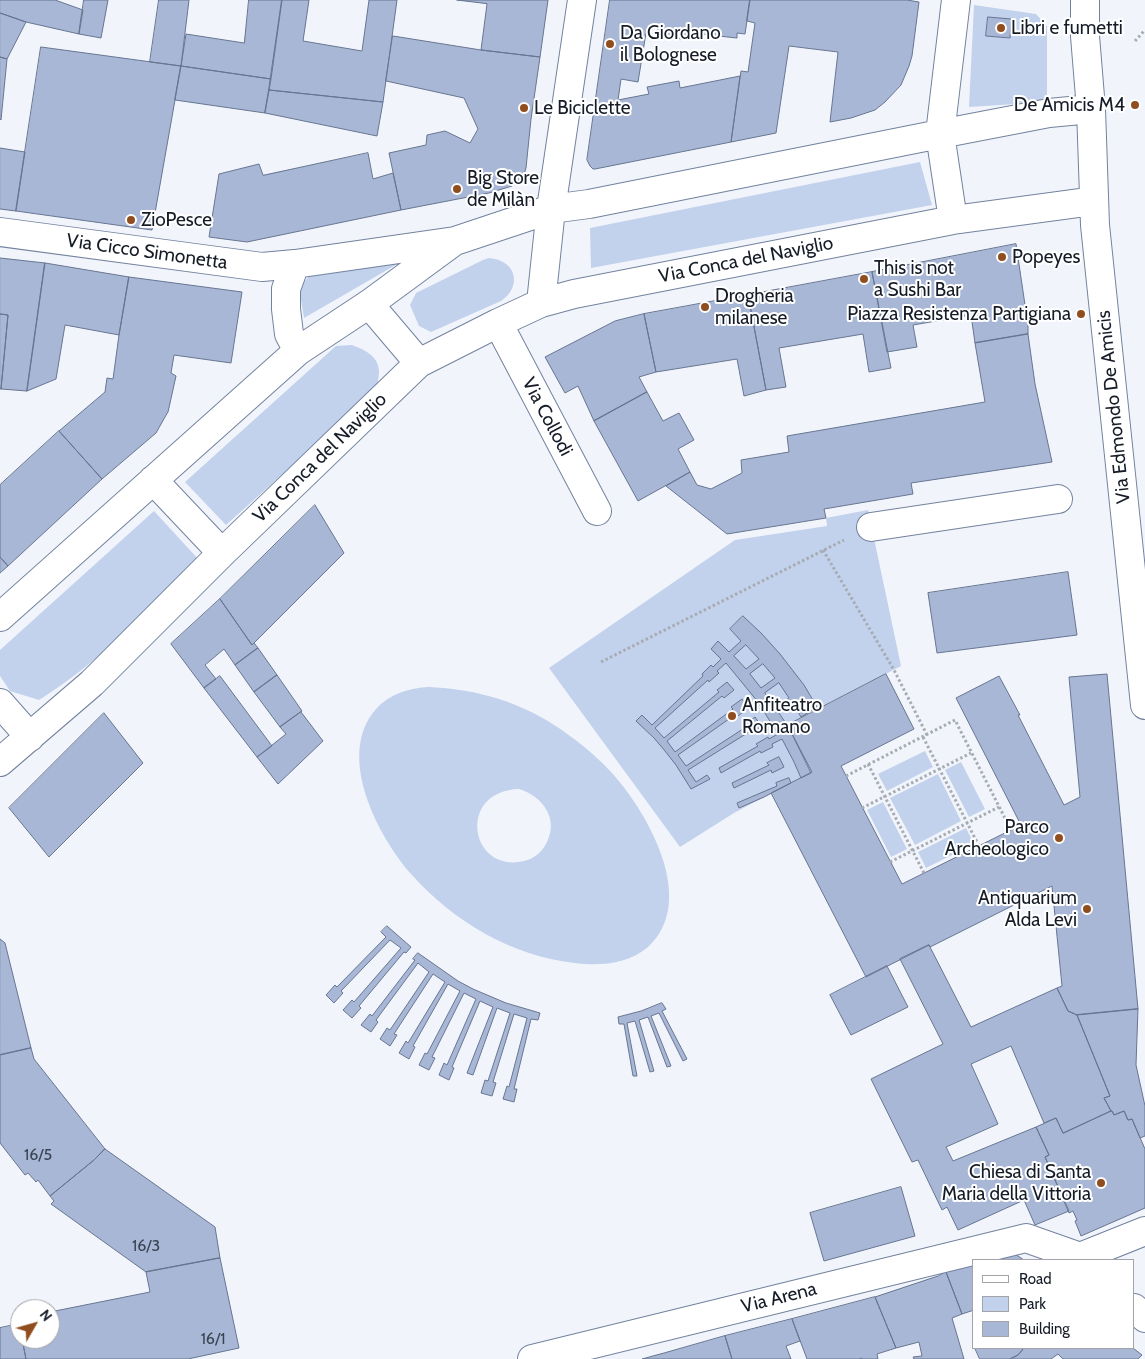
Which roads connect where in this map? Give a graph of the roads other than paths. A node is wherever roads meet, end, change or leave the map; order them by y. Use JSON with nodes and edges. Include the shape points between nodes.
{"nodes":[{"id":1,"x":582,"y":0,"type":"edge"},
{"id":2,"x":956,"y":0,"type":"edge"},
{"id":3,"x":1085,"y":0,"type":"edge"},
{"id":4,"x":1091,"y":109,"type":"junction"},
{"id":5,"x":940,"y":134,"type":"junction"},
{"id":6,"x":1094,"y":201,"type":"junction"},
{"id":7,"x":552,"y":209,"type":"junction"},
{"id":8,"x":952,"y":220,"type":"junction"},
{"id":9,"x":0,"y":232,"type":"edge"},
{"id":10,"x":455,"y":241,"type":"junction"},
{"id":11,"x":295,"y":264,"type":"junction"},
{"id":12,"x":541,"y":303,"type":"junction"},
{"id":13,"x":369,"y":304,"type":"junction"},
{"id":14,"x":498,"y":323,"type":"junction"},
{"id":15,"x":298,"y":351,"type":"junction"},
{"id":16,"x":419,"y":363,"type":"junction"},
{"id":17,"x":153,"y":480,"type":"junction"},
{"id":18,"x":1058,"y":499,"type":"dead end"},
{"id":19,"x":597,"y":510,"type":"dead end"},
{"id":20,"x":871,"y":527,"type":"road end"},
{"id":21,"x":222,"y":553,"type":"junction"},
{"id":22,"x":0,"y":617,"type":"edge"},
{"id":23,"x":0,"y":703,"type":"edge"},
{"id":24,"x":1145,"y":705,"type":"edge"},
{"id":25,"x":30,"y":737,"type":"junction"},
{"id":26,"x":0,"y":762,"type":"edge"},
{"id":27,"x":1145,"y":1231,"type":"edge"},
{"id":28,"x":1081,"y":1259,"type":"edge"},
{"id":29,"x":1135,"y":1309,"type":"edge"},
{"id":30,"x":1145,"y":1318,"type":"edge"},
{"id":31,"x":532,"y":1359,"type":"edge"}],
"edges":[{"from":1,"to":7,"type":"street"},
{"from":2,"to":5,"type":"street"},
{"from":3,"to":4,"type":"street","name":"Via Edmondo De Amicis"},
{"from":4,"to":5,"type":"street"},
{"from":4,"to":6,"type":"street","name":"Via Edmondo De Amicis"},
{"from":5,"to":7,"type":"street"},
{"from":5,"to":8,"type":"street"},
{"from":6,"to":8,"type":"street","name":"Via Conca del Naviglio"},
{"from":6,"to":24,"type":"street","name":"Via Edmondo De Amicis"},
{"from":7,"to":10,"type":"street"},
{"from":7,"to":12,"type":"street"},
{"from":8,"to":12,"type":"street","name":"Via Conca del Naviglio"},
{"from":9,"to":11,"type":"street","name":"Via Cicco Simonetta","via":[[262,267]]},
{"from":10,"to":11,"type":"street"},
{"from":10,"to":13,"type":"street"},
{"from":11,"to":15,"type":"street","via":[[286,288],[286,309],[289,334]]},
{"from":12,"to":14,"type":"street","name":"Via Conca del Naviglio"},
{"from":13,"to":15,"type":"street"},
{"from":13,"to":16,"type":"street"},
{"from":14,"to":16,"type":"street","name":"Via Conca del Naviglio"},
{"from":14,"to":19,"type":"street","name":"Via Collodi"},
{"from":15,"to":17,"type":"street"},
{"from":16,"to":21,"type":"street","name":"Via Conca del Naviglio"},
{"from":17,"to":21,"type":"street"},
{"from":17,"to":22,"type":"street"},
{"from":18,"to":20,"type":"street"},
{"from":21,"to":25,"type":"street","name":"Via Conca del Naviglio","via":[[92,683]]},
{"from":23,"to":25,"type":"street"},
{"from":25,"to":26,"type":"street","name":"Via Conca del Naviglio"},
{"from":27,"to":28,"type":"street"},
{"from":28,"to":31,"type":"street","name":"Via Arena","via":[[1026,1238]]},
{"from":29,"to":30,"type":"street"}]}
